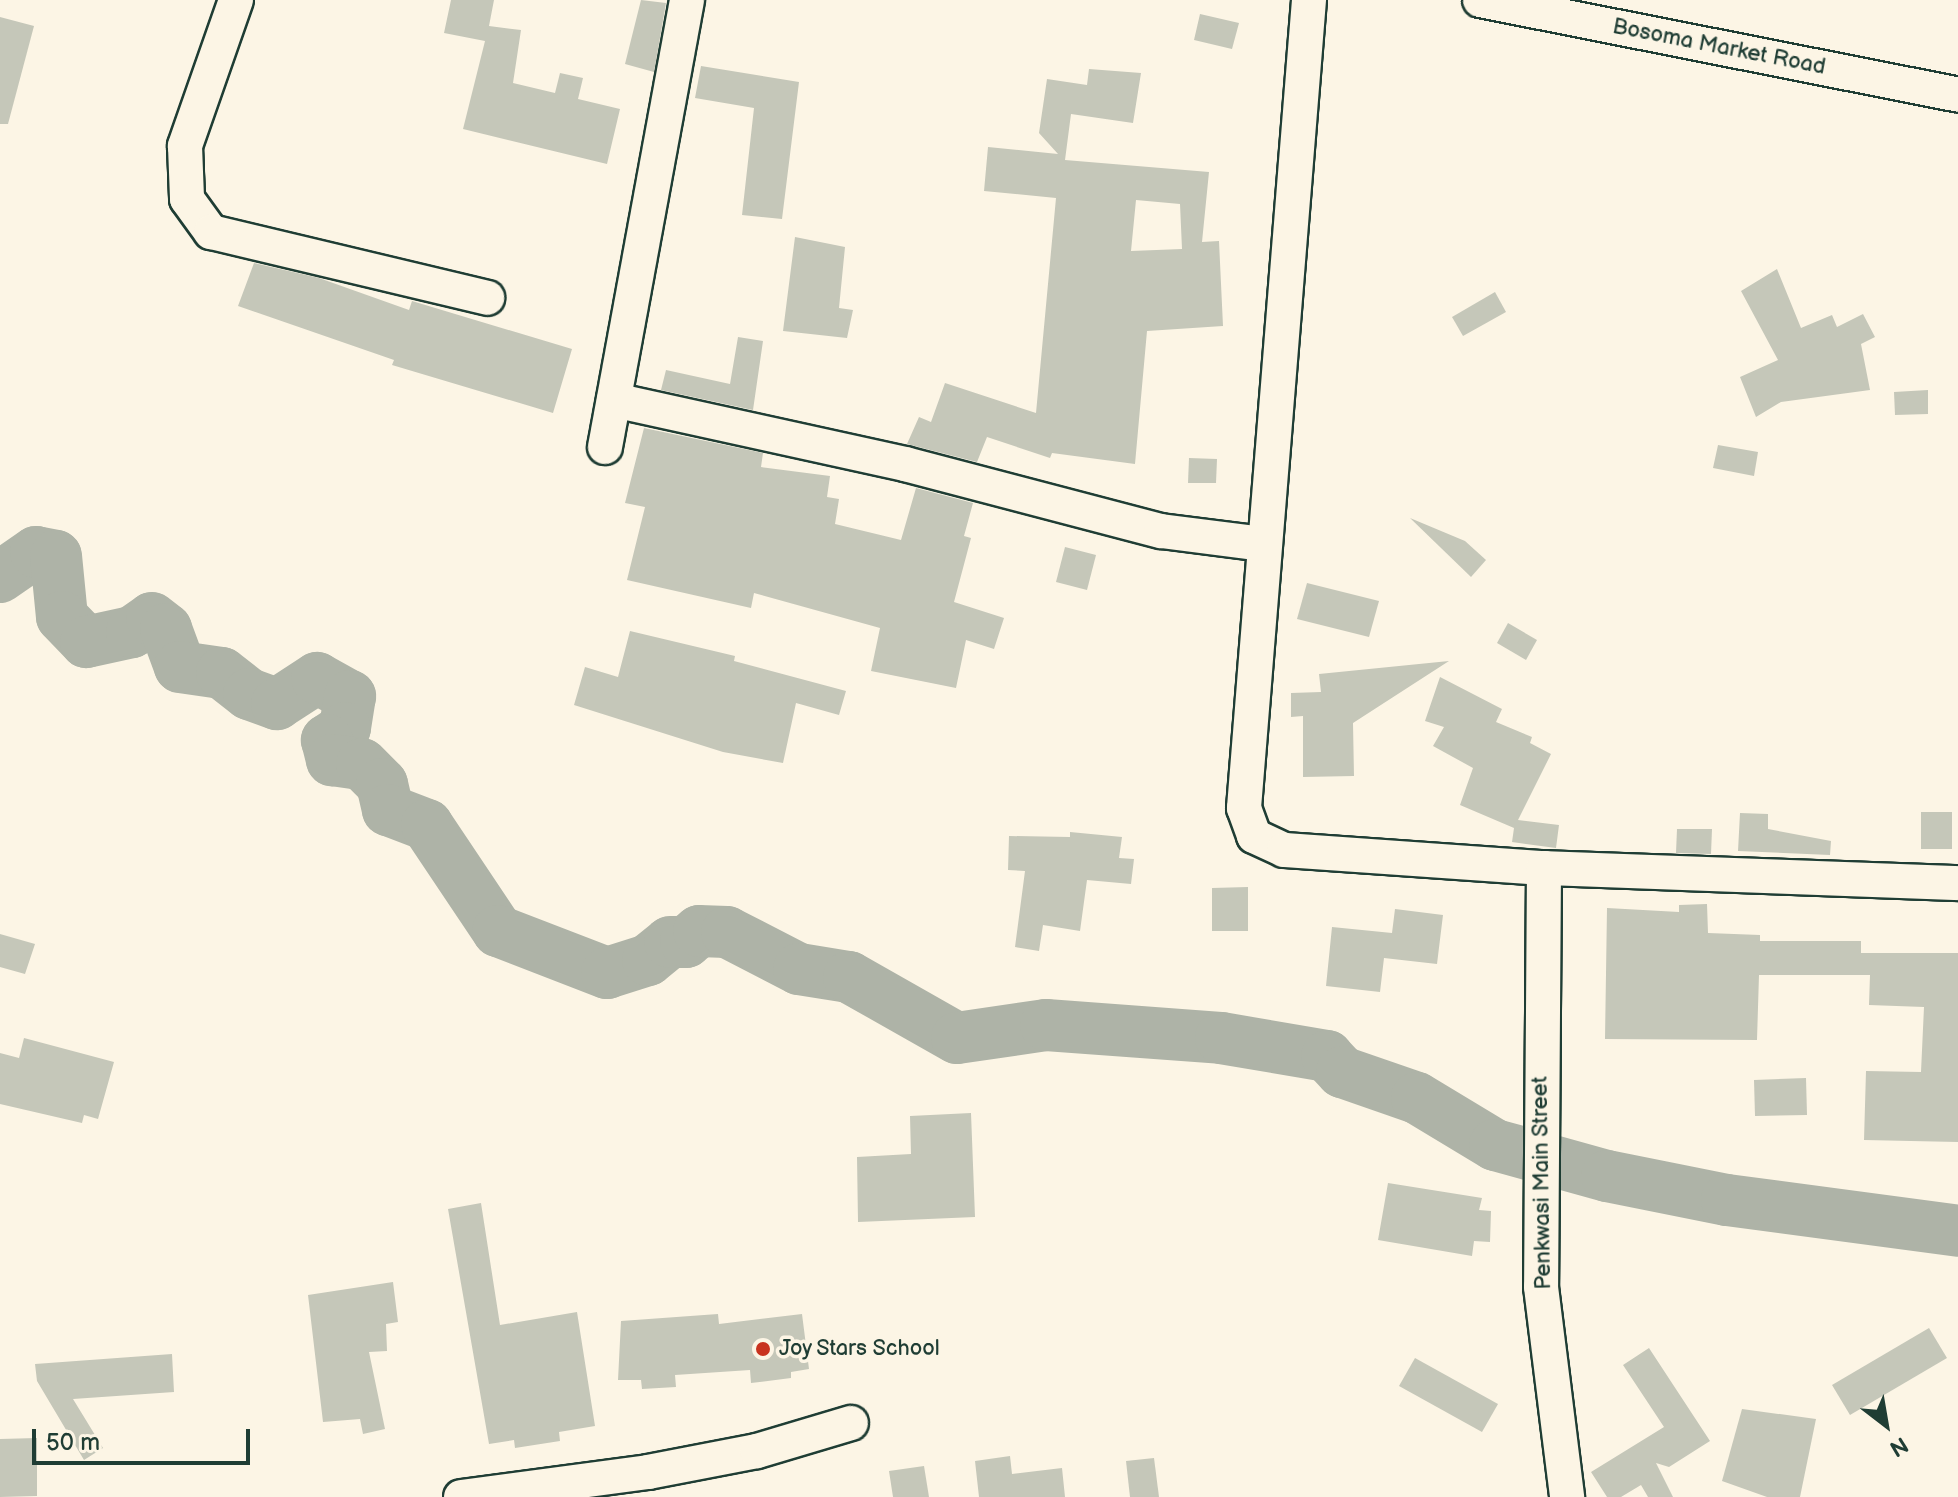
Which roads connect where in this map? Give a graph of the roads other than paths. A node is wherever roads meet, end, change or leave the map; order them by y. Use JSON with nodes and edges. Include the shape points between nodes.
{"nodes":[{"id":1,"x":236,"y":0,"type":"edge"},
{"id":2,"x":687,"y":0,"type":"edge"},
{"id":3,"x":1309,"y":0,"type":"edge"},
{"id":4,"x":1480,"y":0,"type":"edge"},
{"id":5,"x":1958,"y":95,"type":"edge"},
{"id":6,"x":487,"y":298,"type":"dead end"},
{"id":7,"x":614,"y":400,"type":"junction"},
{"id":8,"x":605,"y":447,"type":"dead end"},
{"id":9,"x":1264,"y":544,"type":"junction"},
{"id":10,"x":1544,"y":868,"type":"junction"},
{"id":11,"x":1958,"y":883,"type":"edge"},
{"id":12,"x":851,"y":1423,"type":"dead end"},
{"id":13,"x":461,"y":1497,"type":"edge"},
{"id":14,"x":1567,"y":1497,"type":"edge"}],
"edges":[{"from":1,"to":6,"type":"street","via":[[185,146],[187,199],[211,232]]},
{"from":2,"to":7,"type":"street"},
{"from":3,"to":9,"type":"street"},
{"from":4,"to":5,"type":"street","name":"Bosoma Market Road"},
{"from":7,"to":8,"type":"street"},
{"from":7,"to":9,"type":"street","via":[[905,464],[1161,531]]},
{"from":9,"to":10,"type":"street","via":[[1244,808],[1254,836],[1284,850]]},
{"from":10,"to":11,"type":"street"},
{"from":10,"to":14,"type":"street","name":"Penkwasi Main Street","via":[[1541,1287]]},
{"from":12,"to":13,"type":"street","via":[[757,1451],[648,1472]]}]}
